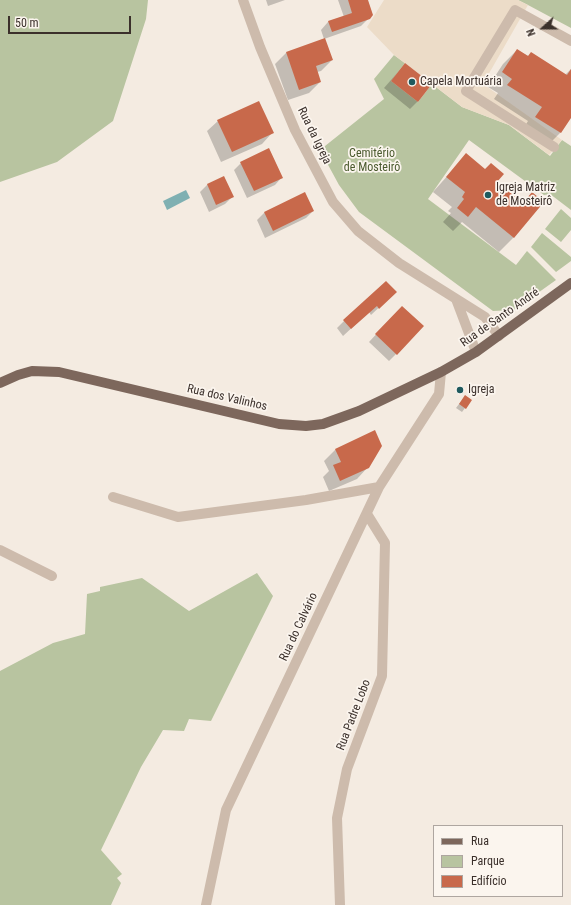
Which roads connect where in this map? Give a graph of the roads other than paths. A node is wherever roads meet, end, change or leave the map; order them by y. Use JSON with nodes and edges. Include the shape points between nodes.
{"nodes":[{"id":1,"x":243,"y":0,"type":"edge"},
{"id":2,"x":571,"y":41,"type":"edge"},
{"id":3,"x":554,"y":147,"type":"dead end"},
{"id":4,"x":571,"y":283,"type":"edge"},
{"id":5,"x":456,"y":299,"type":"junction"},
{"id":6,"x":499,"y":336,"type":"junction"},
{"id":7,"x":476,"y":352,"type":"junction"},
{"id":8,"x":441,"y":372,"type":"junction"},
{"id":9,"x":0,"y":383,"type":"edge"},
{"id":10,"x":379,"y":487,"type":"junction"},
{"id":11,"x":113,"y":497,"type":"dead end"},
{"id":12,"x":367,"y":514,"type":"junction"},
{"id":13,"x":0,"y":550,"type":"edge"},
{"id":14,"x":52,"y":576,"type":"dead end"},
{"id":15,"x":206,"y":905,"type":"edge"},
{"id":16,"x":340,"y":905,"type":"edge"}],
"edges":[{"from":1,"to":5,"type":"street","name":"Rua da Igreja","via":[[295,130],[333,202],[358,231],[399,263]]},
{"from":2,"to":3,"type":"street","via":[[515,10],[466,91]]},
{"from":4,"to":6,"type":"main road","name":"Rua de Santo André"},
{"from":5,"to":6,"type":"street","name":"Rua da Igreja","via":[[486,317]]},
{"from":5,"to":7,"type":"street"},
{"from":6,"to":7,"type":"main road","name":"Rua de Santo André"},
{"from":7,"to":8,"type":"main road","name":"Rua de Santo André"},
{"from":8,"to":9,"type":"main road","name":"Rua dos Valinhos","via":[[349,416],[306,426],[279,424],[60,372],[32,371]]},
{"from":8,"to":10,"type":"street","name":"Rua do Calvário","via":[[439,394]]},
{"from":10,"to":11,"type":"street","via":[[306,500],[178,517]]},
{"from":10,"to":12,"type":"street","name":"Rua do Calvário"},
{"from":12,"to":15,"type":"street","name":"Rua do Calvário","via":[[226,810]]},
{"from":12,"to":16,"type":"street","name":"Rua Padre Lobo","via":[[385,543],[382,676],[347,769],[338,818]]},
{"from":13,"to":14,"type":"street"}]}
